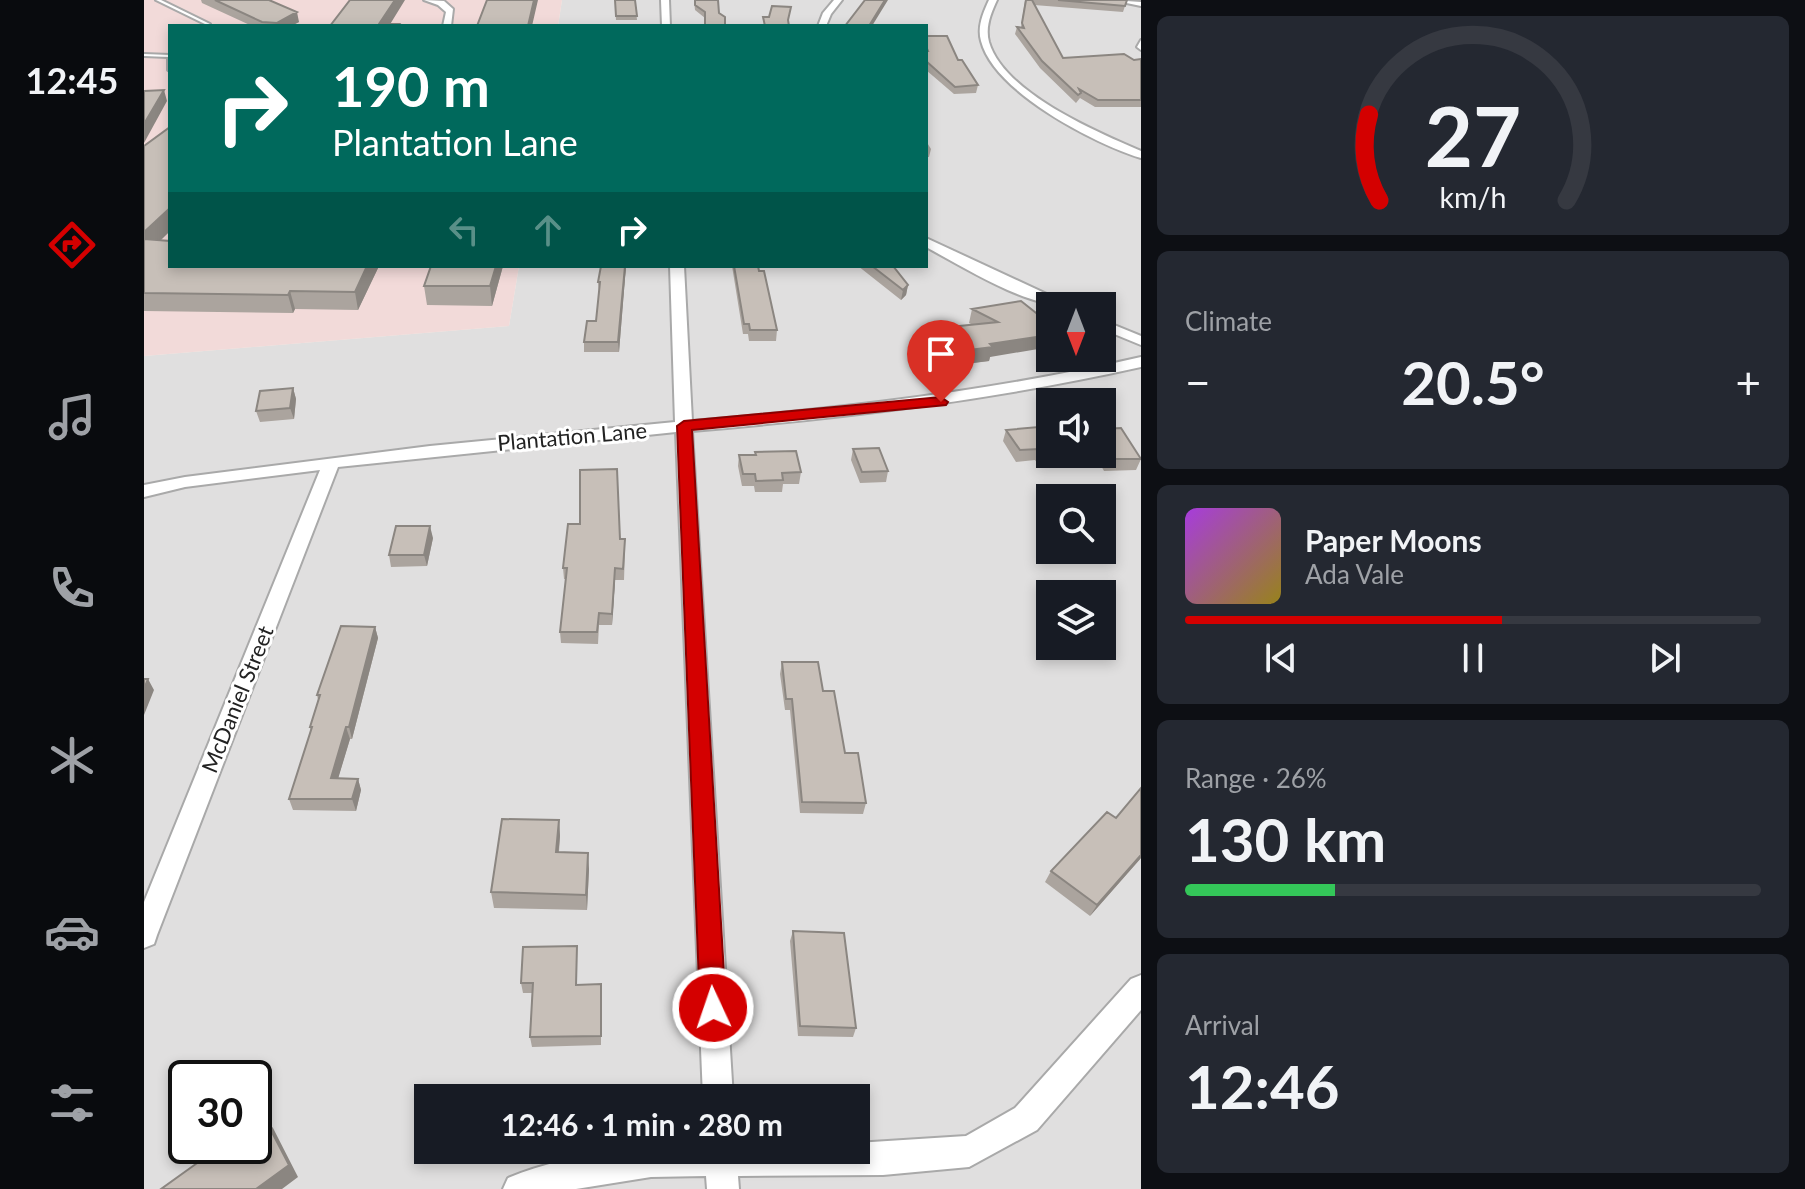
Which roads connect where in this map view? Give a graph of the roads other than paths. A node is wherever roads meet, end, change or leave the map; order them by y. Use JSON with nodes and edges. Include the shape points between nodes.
{"nodes":[{"id":1,"x":158,"y":0,"type":"edge"},
{"id":2,"x":428,"y":0,"type":"edge"},
{"id":3,"x":665,"y":0,"type":"edge"},
{"id":4,"x":838,"y":0,"type":"edge"},
{"id":5,"x":993,"y":0,"type":"edge"},
{"id":6,"x":1116,"y":0,"type":"edge"},
{"id":7,"x":1141,"y":4,"type":"edge"},
{"id":8,"x":208,"y":24,"type":"edge"},
{"id":9,"x":447,"y":24,"type":"edge"},
{"id":10,"x":666,"y":24,"type":"edge"},
{"id":11,"x":823,"y":24,"type":"edge"},
{"id":12,"x":144,"y":55,"type":"edge"},
{"id":13,"x":168,"y":57,"type":"edge"},
{"id":14,"x":1141,"y":155,"type":"edge"},
{"id":15,"x":928,"y":243,"type":"edge"},
{"id":16,"x":677,"y":268,"type":"edge"},
{"id":17,"x":1036,"y":295,"type":"edge"},
{"id":18,"x":1116,"y":330,"type":"edge"},
{"id":19,"x":1141,"y":341,"type":"edge"},
{"id":20,"x":1141,"y":362,"type":"edge"},
{"id":21,"x":684,"y":426,"type":"junction"},
{"id":22,"x":331,"y":463,"type":"junction"},
{"id":23,"x":144,"y":491,"type":"edge"},
{"id":24,"x":144,"y":935,"type":"edge"},
{"id":25,"x":1141,"y":989,"type":"edge"},
{"id":26,"x":717,"y":1084,"type":"edge"},
{"id":27,"x":722,"y":1167,"type":"edge"},
{"id":28,"x":519,"y":1189,"type":"edge"}],
"edges":[{"from":1,"to":8,"type":"lane"},
{"from":2,"to":9,"type":"street","via":[[450,11]]},
{"from":3,"to":10,"type":"street"},
{"from":4,"to":11,"type":"street"},
{"from":5,"to":14,"type":"street","via":[[984,39],[1006,74],[1043,104]]},
{"from":6,"to":7,"type":"street"},
{"from":12,"to":13,"type":"lane"},
{"from":15,"to":17,"type":"street"},
{"from":16,"to":21,"type":"street"},
{"from":18,"to":19,"type":"street"},
{"from":20,"to":21,"type":"street","name":"Plantation Lane","via":[[941,402]]},
{"from":21,"to":22,"type":"street","name":"Plantation Lane"},
{"from":21,"to":26,"type":"street"},
{"from":22,"to":23,"type":"street","name":"Plantation Lane"},
{"from":22,"to":24,"type":"street","name":"McDaniel Street"},
{"from":25,"to":27,"type":"street","via":[[1026,1119],[969,1151]]},
{"from":27,"to":28,"type":"street","via":[[651,1161],[584,1171]]}]}
